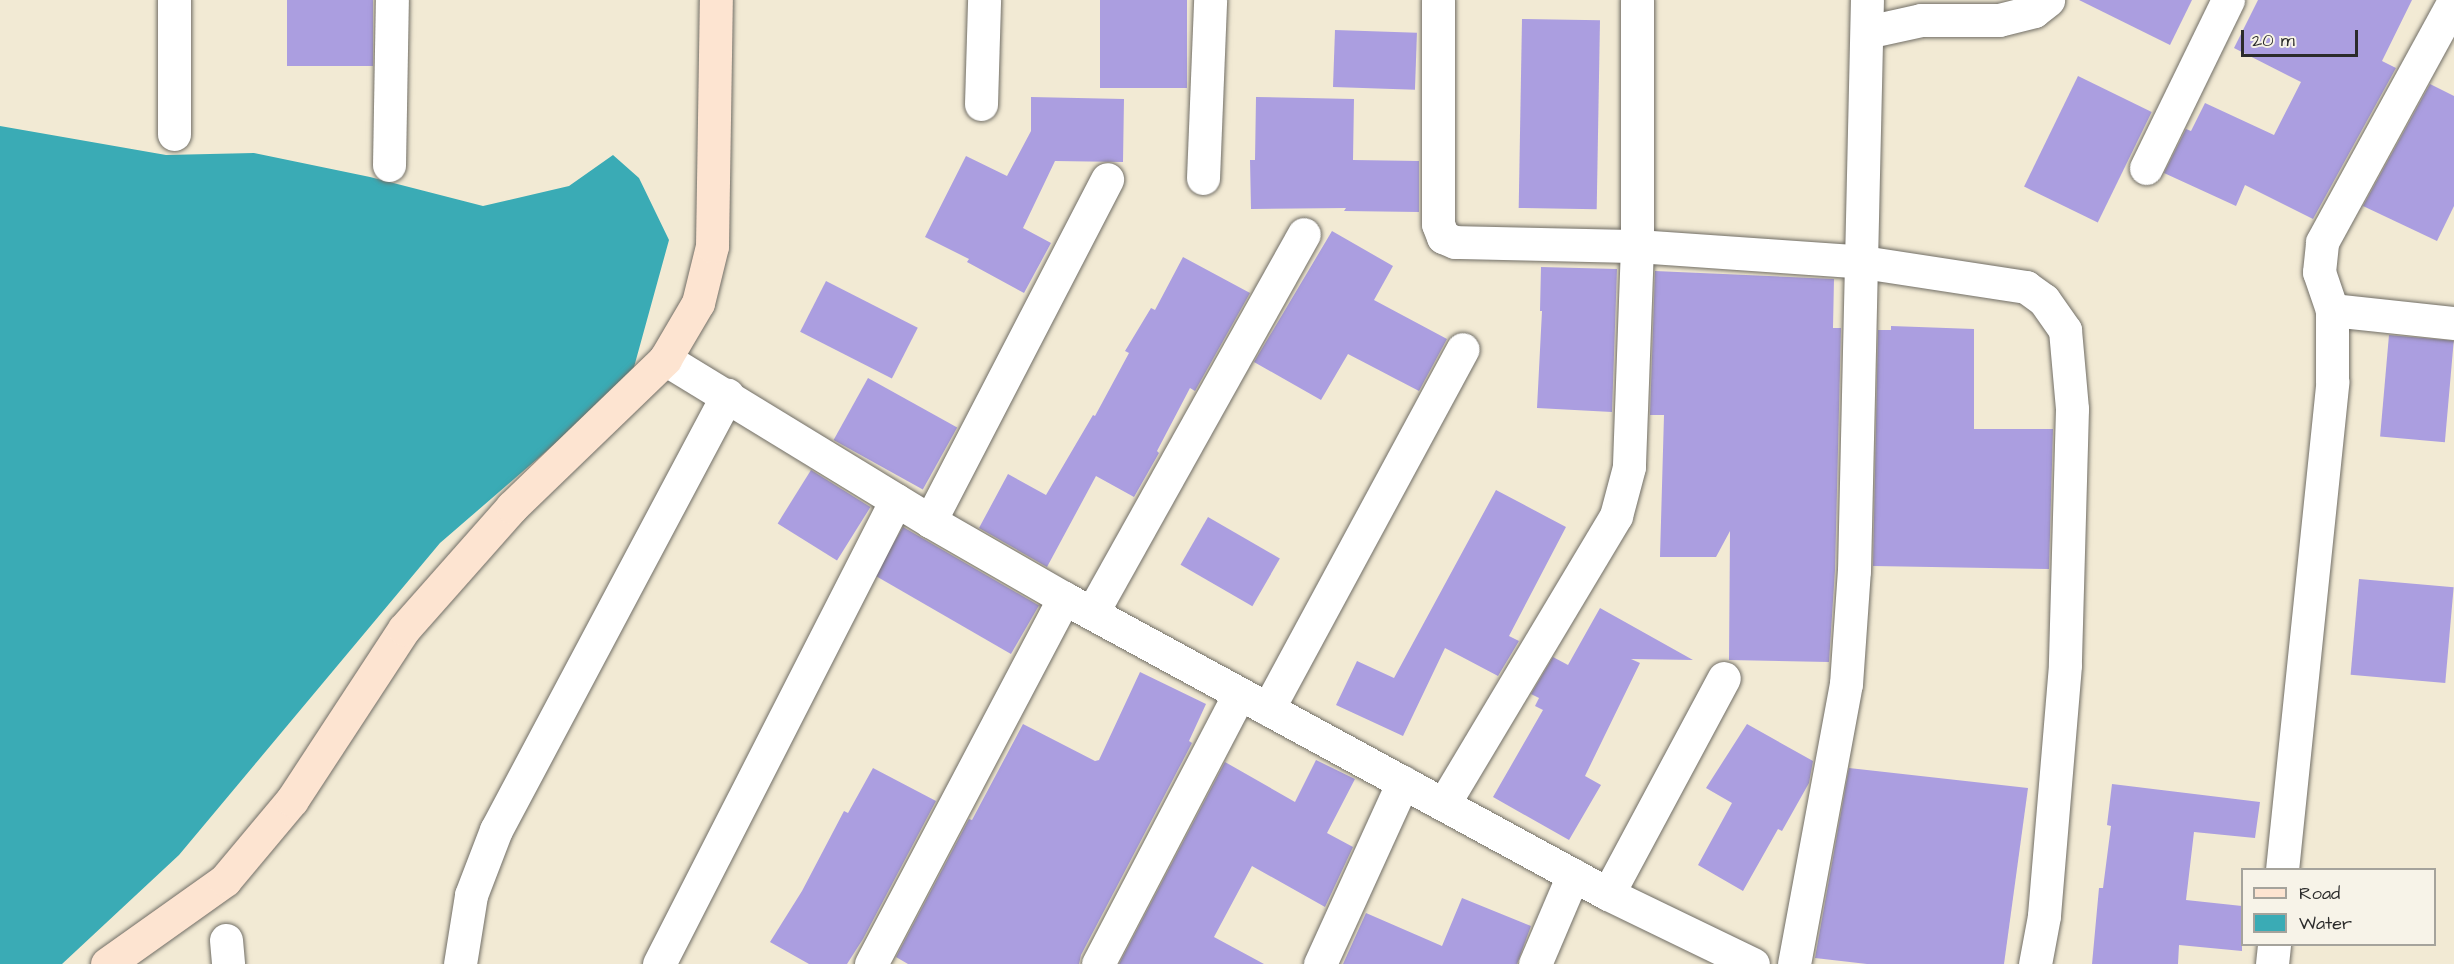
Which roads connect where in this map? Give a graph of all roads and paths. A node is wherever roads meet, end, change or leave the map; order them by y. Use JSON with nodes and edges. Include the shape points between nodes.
{"nodes":[{"id":1,"x":174,"y":0,"type":"edge"},
{"id":2,"x":392,"y":0,"type":"edge"},
{"id":3,"x":716,"y":0,"type":"edge"},
{"id":4,"x":984,"y":0,"type":"edge"},
{"id":5,"x":1210,"y":0,"type":"edge"},
{"id":6,"x":1438,"y":0,"type":"edge"},
{"id":7,"x":1637,"y":0,"type":"edge"},
{"id":8,"x":2048,"y":0,"type":"edge"},
{"id":9,"x":2228,"y":0,"type":"edge"},
{"id":10,"x":2454,"y":1,"type":"edge"},
{"id":11,"x":1867,"y":16,"type":"edge"},
{"id":12,"x":981,"y":104,"type":"dead end"},
{"id":13,"x":174,"y":134,"type":"dead end"},
{"id":14,"x":388,"y":165,"type":"dead end"},
{"id":15,"x":2146,"y":168,"type":"dead end"},
{"id":16,"x":1203,"y":178,"type":"dead end"},
{"id":17,"x":1107,"y":179,"type":"dead end"},
{"id":18,"x":1304,"y":234,"type":"dead end"},
{"id":19,"x":1637,"y":246,"type":"junction"},
{"id":20,"x":1863,"y":262,"type":"junction"},
{"id":21,"x":2332,"y":310,"type":"junction"},
{"id":22,"x":2454,"y":323,"type":"edge"},
{"id":23,"x":1463,"y":350,"type":"dead end"},
{"id":24,"x":665,"y":359,"type":"junction"},
{"id":25,"x":727,"y":395,"type":"junction"},
{"id":26,"x":896,"y":500,"type":"junction"},
{"id":27,"x":930,"y":521,"type":"junction"},
{"id":28,"x":1078,"y":605,"type":"junction"},
{"id":29,"x":1724,"y":678,"type":"dead end"},
{"id":30,"x":1239,"y":694,"type":"junction"},
{"id":31,"x":1268,"y":709,"type":"junction"},
{"id":32,"x":1403,"y":782,"type":"junction"},
{"id":33,"x":1444,"y":804,"type":"junction"},
{"id":34,"x":2282,"y":868,"type":"edge"},
{"id":35,"x":1573,"y":875,"type":"junction"},
{"id":36,"x":1608,"y":894,"type":"junction"},
{"id":37,"x":2274,"y":946,"type":"edge"},
{"id":38,"x":107,"y":964,"type":"edge"},
{"id":39,"x":460,"y":964,"type":"edge"},
{"id":40,"x":659,"y":964,"type":"edge"},
{"id":41,"x":871,"y":964,"type":"edge"},
{"id":42,"x":1098,"y":964,"type":"edge"},
{"id":43,"x":1320,"y":964,"type":"edge"},
{"id":44,"x":1535,"y":964,"type":"edge"},
{"id":45,"x":1752,"y":964,"type":"edge"},
{"id":46,"x":1794,"y":964,"type":"edge"},
{"id":47,"x":2035,"y":964,"type":"edge"},
{"id":48,"x":2272,"y":964,"type":"edge"}],
"edges":[{"from":1,"to":13,"type":"street"},
{"from":2,"to":14,"type":"street"},
{"from":3,"to":24,"type":"street","via":[[712,246],[698,303]]},
{"from":4,"to":12,"type":"street"},
{"from":5,"to":16,"type":"street"},
{"from":6,"to":19,"type":"street","via":[[1437,224],[1443,237],[1455,242]]},
{"from":7,"to":19,"type":"street"},
{"from":8,"to":11,"type":"street","via":[[2034,11],[1999,20],[1896,23]]},
{"from":9,"to":15,"type":"street"},
{"from":10,"to":21,"type":"street","via":[[2322,242],[2319,272]]},
{"from":11,"to":20,"type":"street"},
{"from":17,"to":27,"type":"street"},
{"from":18,"to":28,"type":"street"},
{"from":19,"to":20,"type":"street"},
{"from":19,"to":33,"type":"street","via":[[1629,467],[1616,516]]},
{"from":20,"to":46,"type":"street","via":[[1854,571],[1846,684]]},
{"from":20,"to":47,"type":"street","via":[[2026,287],[2044,300],[2065,330],[2072,409],[2065,665],[2044,916]]},
{"from":21,"to":22,"type":"street"},
{"from":21,"to":34,"type":"street","via":[[2332,382]]},
{"from":23,"to":31,"type":"street"},
{"from":24,"to":25,"type":"street"},
{"from":24,"to":38,"type":"street","via":[[512,507],[404,629],[292,800],[225,880]]},
{"from":25,"to":26,"type":"street"},
{"from":25,"to":39,"type":"street","via":[[496,830],[471,895]]},
{"from":26,"to":27,"type":"street"},
{"from":26,"to":40,"type":"street"},
{"from":27,"to":28,"type":"street"},
{"from":28,"to":30,"type":"street"},
{"from":28,"to":41,"type":"street"},
{"from":29,"to":36,"type":"street"},
{"from":30,"to":31,"type":"street"},
{"from":30,"to":42,"type":"street"},
{"from":31,"to":32,"type":"street"},
{"from":32,"to":33,"type":"street"},
{"from":32,"to":43,"type":"street"},
{"from":33,"to":35,"type":"street"},
{"from":35,"to":36,"type":"street"},
{"from":35,"to":44,"type":"street"},
{"from":36,"to":45,"type":"street"},
{"from":37,"to":48,"type":"street"}]}
